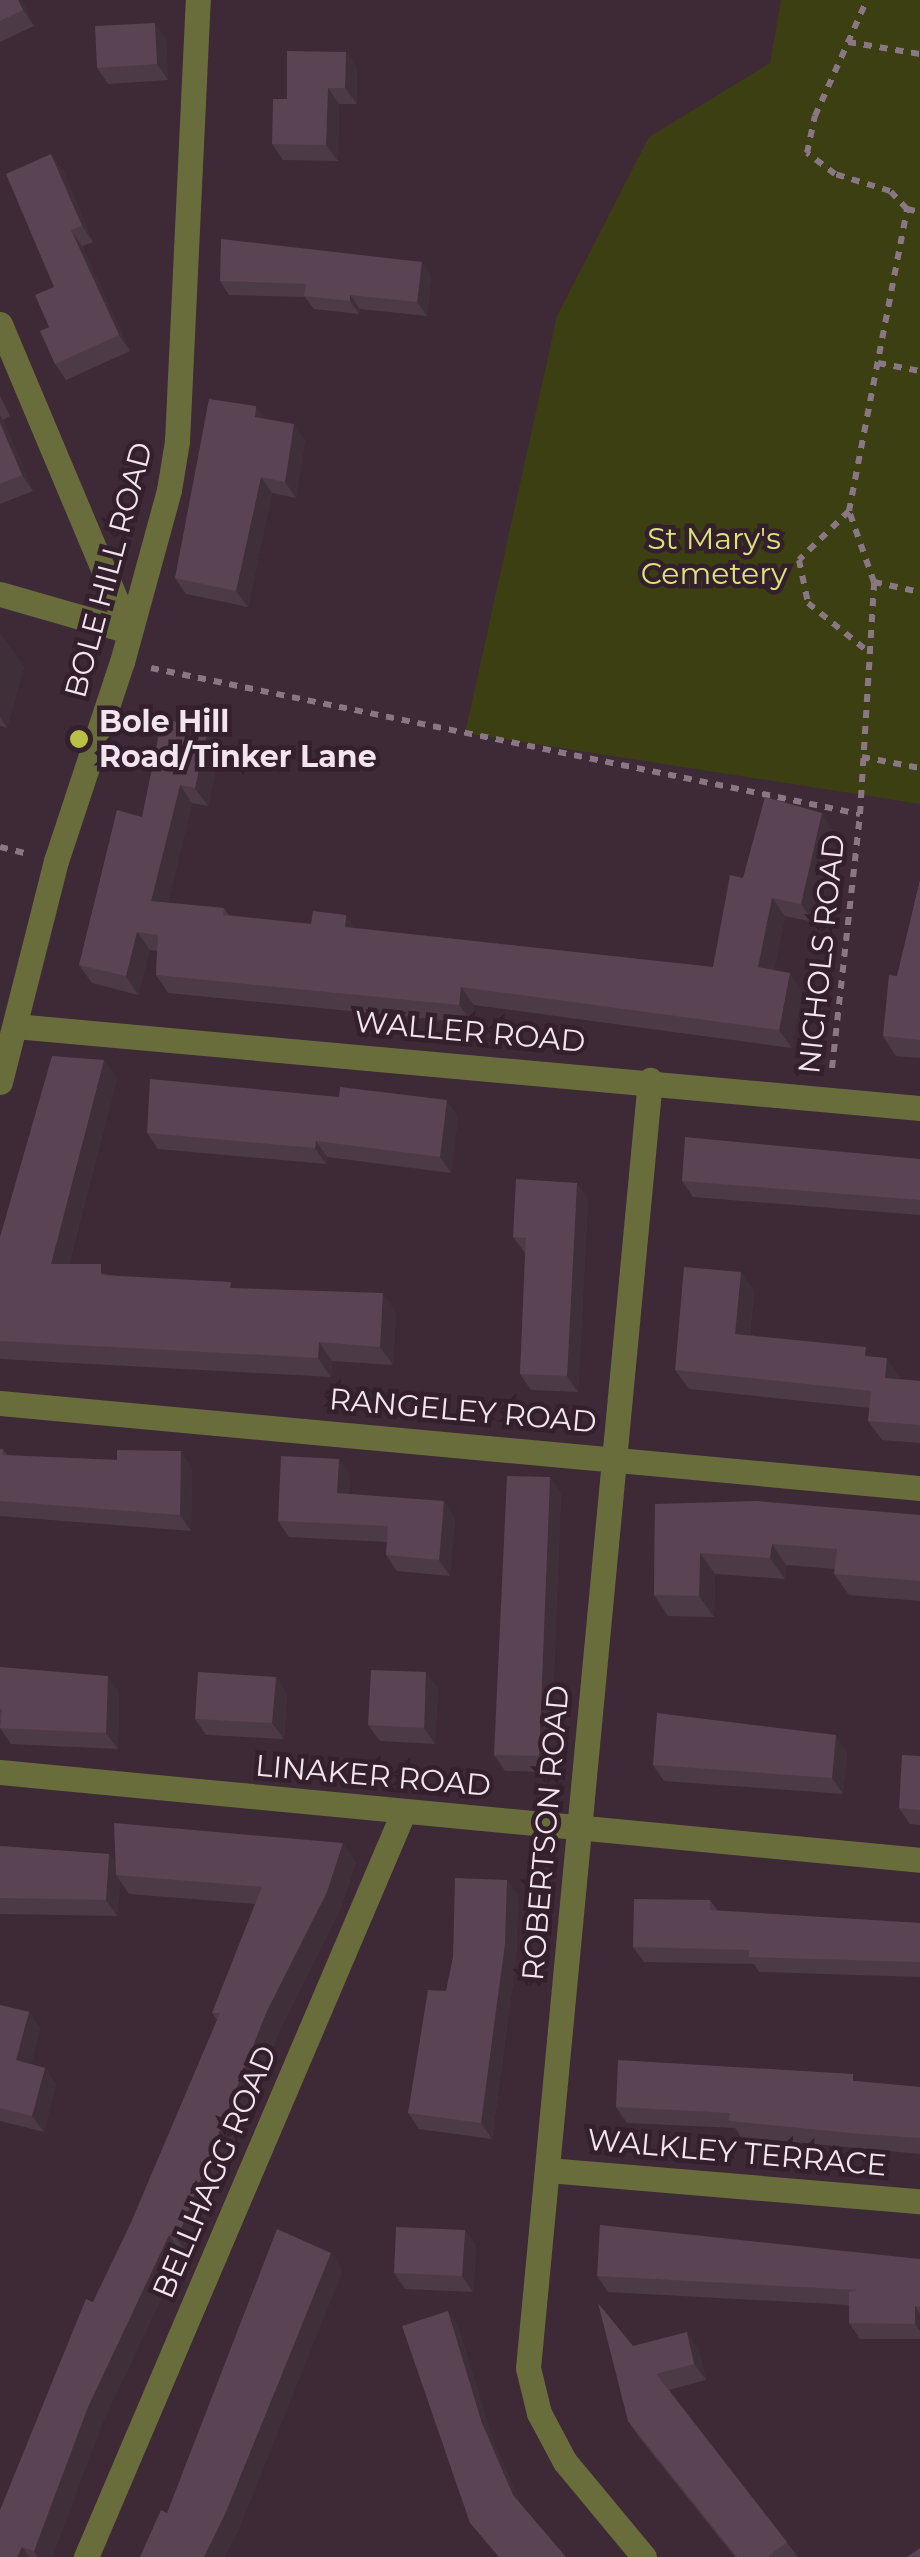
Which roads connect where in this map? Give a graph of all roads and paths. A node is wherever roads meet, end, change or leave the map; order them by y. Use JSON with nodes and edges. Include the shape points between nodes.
{"nodes":[{"id":1,"x":198,"y":0,"type":"edge"},
{"id":2,"x":867,"y":0,"type":"edge"},
{"id":3,"x":848,"y":42,"type":"junction"},
{"id":4,"x":920,"y":54,"type":"edge"},
{"id":5,"x":907,"y":210,"type":"junction"},
{"id":6,"x":920,"y":212,"type":"edge"},
{"id":7,"x":0,"y":324,"type":"edge"},
{"id":8,"x":878,"y":362,"type":"junction"},
{"id":9,"x":920,"y":372,"type":"edge"},
{"id":10,"x":849,"y":511,"type":"junction"},
{"id":11,"x":874,"y":582,"type":"junction"},
{"id":12,"x":920,"y":592,"type":"edge"},
{"id":13,"x":0,"y":594,"type":"edge"},
{"id":14,"x":129,"y":631,"type":"junction"},
{"id":15,"x":866,"y":650,"type":"junction"},
{"id":16,"x":122,"y":662,"type":"junction"},
{"id":17,"x":862,"y":756,"type":"junction"},
{"id":18,"x":920,"y":768,"type":"edge"},
{"id":19,"x":860,"y":814,"type":"junction"},
{"id":20,"x":15,"y":1026,"type":"junction"},
{"id":21,"x":650,"y":1080,"type":"junction"},
{"id":22,"x":0,"y":1082,"type":"edge"},
{"id":23,"x":828,"y":1099,"type":"junction"},
{"id":24,"x":920,"y":1108,"type":"edge"},
{"id":25,"x":0,"y":1403,"type":"edge"},
{"id":26,"x":612,"y":1456,"type":"junction"},
{"id":27,"x":920,"y":1488,"type":"edge"},
{"id":28,"x":0,"y":1772,"type":"edge"},
{"id":29,"x":403,"y":1813,"type":"junction"},
{"id":30,"x":580,"y":1826,"type":"junction"},
{"id":31,"x":920,"y":1860,"type":"edge"},
{"id":32,"x":548,"y":2170,"type":"junction"},
{"id":33,"x":920,"y":2201,"type":"edge"},
{"id":34,"x":86,"y":2557,"type":"edge"},
{"id":35,"x":644,"y":2557,"type":"edge"}],
"edges":[{"from":1,"to":14,"type":"street","name":"BOLE HILL ROAD","via":[[177,441]]},
{"from":2,"to":3,"type":"path"},
{"from":3,"to":4,"type":"path"},
{"from":3,"to":5,"type":"path","via":[[814,116],[808,152],[835,174],[890,191]]},
{"from":5,"to":6,"type":"path"},
{"from":5,"to":8,"type":"path"},
{"from":7,"to":14,"type":"street"},
{"from":8,"to":9,"type":"path"},
{"from":8,"to":10,"type":"path"},
{"from":10,"to":11,"type":"path"},
{"from":10,"to":15,"type":"path","via":[[799,560],[808,603]]},
{"from":11,"to":12,"type":"path"},
{"from":11,"to":15,"type":"path","name":"NICHOLS ROAD"},
{"from":13,"to":14,"type":"street"},
{"from":14,"to":16,"type":"street","name":"BOLE HILL ROAD"},
{"from":15,"to":17,"type":"path","name":"NICHOLS ROAD"},
{"from":16,"to":19,"type":"path"},
{"from":16,"to":20,"type":"street","name":"BOLE HILL ROAD","via":[[56,861]]},
{"from":17,"to":18,"type":"path"},
{"from":17,"to":19,"type":"path","name":"NICHOLS ROAD"},
{"from":19,"to":23,"type":"path","name":"NICHOLS ROAD"},
{"from":20,"to":21,"type":"street","name":"WALLER ROAD"},
{"from":20,"to":22,"type":"street","name":"BOLE HILL ROAD"},
{"from":21,"to":23,"type":"street","name":"WALLER ROAD"},
{"from":21,"to":26,"type":"street","name":"ROBERTSON ROAD"},
{"from":23,"to":24,"type":"street","name":"WALLER ROAD"},
{"from":25,"to":26,"type":"street","name":"RANGELEY ROAD"},
{"from":26,"to":27,"type":"street","name":"RANGELEY ROAD"},
{"from":26,"to":30,"type":"street","name":"ROBERTSON ROAD"},
{"from":28,"to":29,"type":"street","name":"LINAKER ROAD"},
{"from":29,"to":30,"type":"street","name":"LINAKER ROAD"},
{"from":29,"to":34,"type":"street","name":"BELLHAGG ROAD"},
{"from":30,"to":31,"type":"street","name":"LINAKER ROAD"},
{"from":30,"to":32,"type":"street","name":"ROBERTSON ROAD"},
{"from":32,"to":33,"type":"street","name":"WALKLEY TERRACE"},
{"from":32,"to":35,"type":"street","name":"ROBERTSON ROAD","via":[[528,2368],[539,2414],[565,2462]]}]}
